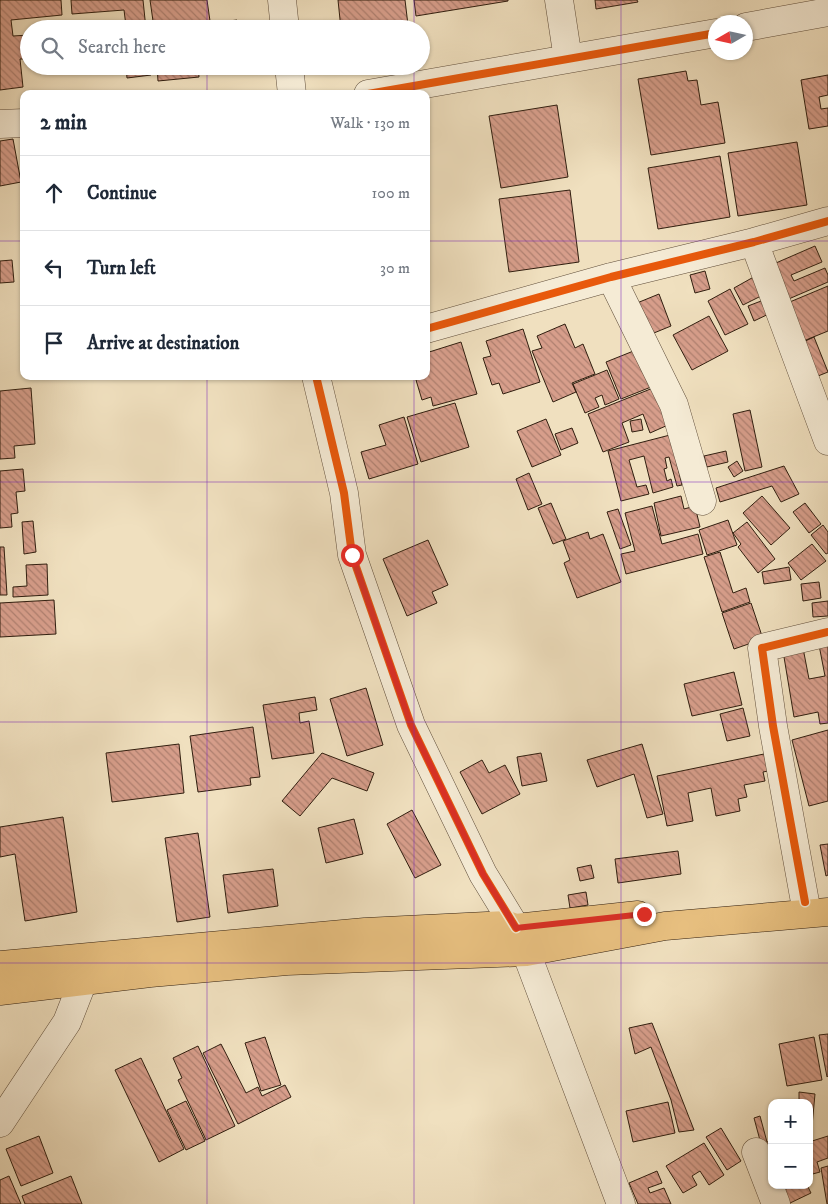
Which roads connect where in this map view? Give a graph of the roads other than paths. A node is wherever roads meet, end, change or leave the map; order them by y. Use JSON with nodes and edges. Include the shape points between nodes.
{"nodes":[{"id":1,"x":282,"y":0,"type":"edge"},
{"id":2,"x":559,"y":0,"type":"edge"},
{"id":3,"x":828,"y":12,"type":"edge"},
{"id":4,"x":284,"y":20,"type":"edge"},
{"id":5,"x":753,"y":26,"type":"edge"},
{"id":6,"x":708,"y":34,"type":"edge"},
{"id":7,"x":568,"y":60,"type":"junction"},
{"id":8,"x":290,"y":75,"type":"edge"},
{"id":9,"x":292,"y":90,"type":"edge"},
{"id":10,"x":392,"y":90,"type":"edge"},
{"id":11,"x":20,"y":123,"type":"edge"},
{"id":12,"x":0,"y":124,"type":"edge"},
{"id":13,"x":828,"y":221,"type":"edge"},
{"id":14,"x":754,"y":242,"type":"junction"},
{"id":15,"x":611,"y":277,"type":"junction"},
{"id":16,"x":430,"y":328,"type":"edge"},
{"id":17,"x":317,"y":380,"type":"edge"},
{"id":18,"x":828,"y":441,"type":"edge"},
{"id":19,"x":702,"y":501,"type":"dead end"},
{"id":20,"x":828,"y":632,"type":"edge"},
{"id":21,"x":820,"y":904,"type":"edge"},
{"id":22,"x":521,"y":940,"type":"junction"},
{"id":23,"x":0,"y":965,"type":"edge"},
{"id":24,"x":83,"y":981,"type":"junction"},
{"id":25,"x":0,"y":991,"type":"edge"},
{"id":26,"x":0,"y":1123,"type":"edge"},
{"id":27,"x":756,"y":1152,"type":"dead end"},
{"id":28,"x":621,"y":1204,"type":"edge"},
{"id":29,"x":776,"y":1204,"type":"edge"}],
"edges":[{"from":1,"to":4,"type":"street"},
{"from":2,"to":7,"type":"street"},
{"from":3,"to":5,"type":"street"},
{"from":6,"to":7,"type":"street"},
{"from":7,"to":10,"type":"street"},
{"from":8,"to":9,"type":"street"},
{"from":11,"to":12,"type":"street"},
{"from":13,"to":14,"type":"street"},
{"from":14,"to":15,"type":"street"},
{"from":14,"to":18,"type":"street"},
{"from":15,"to":16,"type":"street"},
{"from":15,"to":19,"type":"street","via":[[674,405]]},
{"from":17,"to":22,"type":"street","via":[[344,493],[352,555],[411,725],[483,874]]},
{"from":20,"to":21,"type":"street","via":[[762,648],[773,726]]},
{"from":21,"to":22,"type":"main road","via":[[666,926]]},
{"from":22,"to":23,"type":"main road","via":[[507,925],[365,932]]},
{"from":22,"to":24,"type":"main road"},
{"from":22,"to":28,"type":"street"},
{"from":24,"to":25,"type":"main road"},
{"from":24,"to":26,"type":"street","via":[[67,1022]]},
{"from":27,"to":29,"type":"street"}]}
